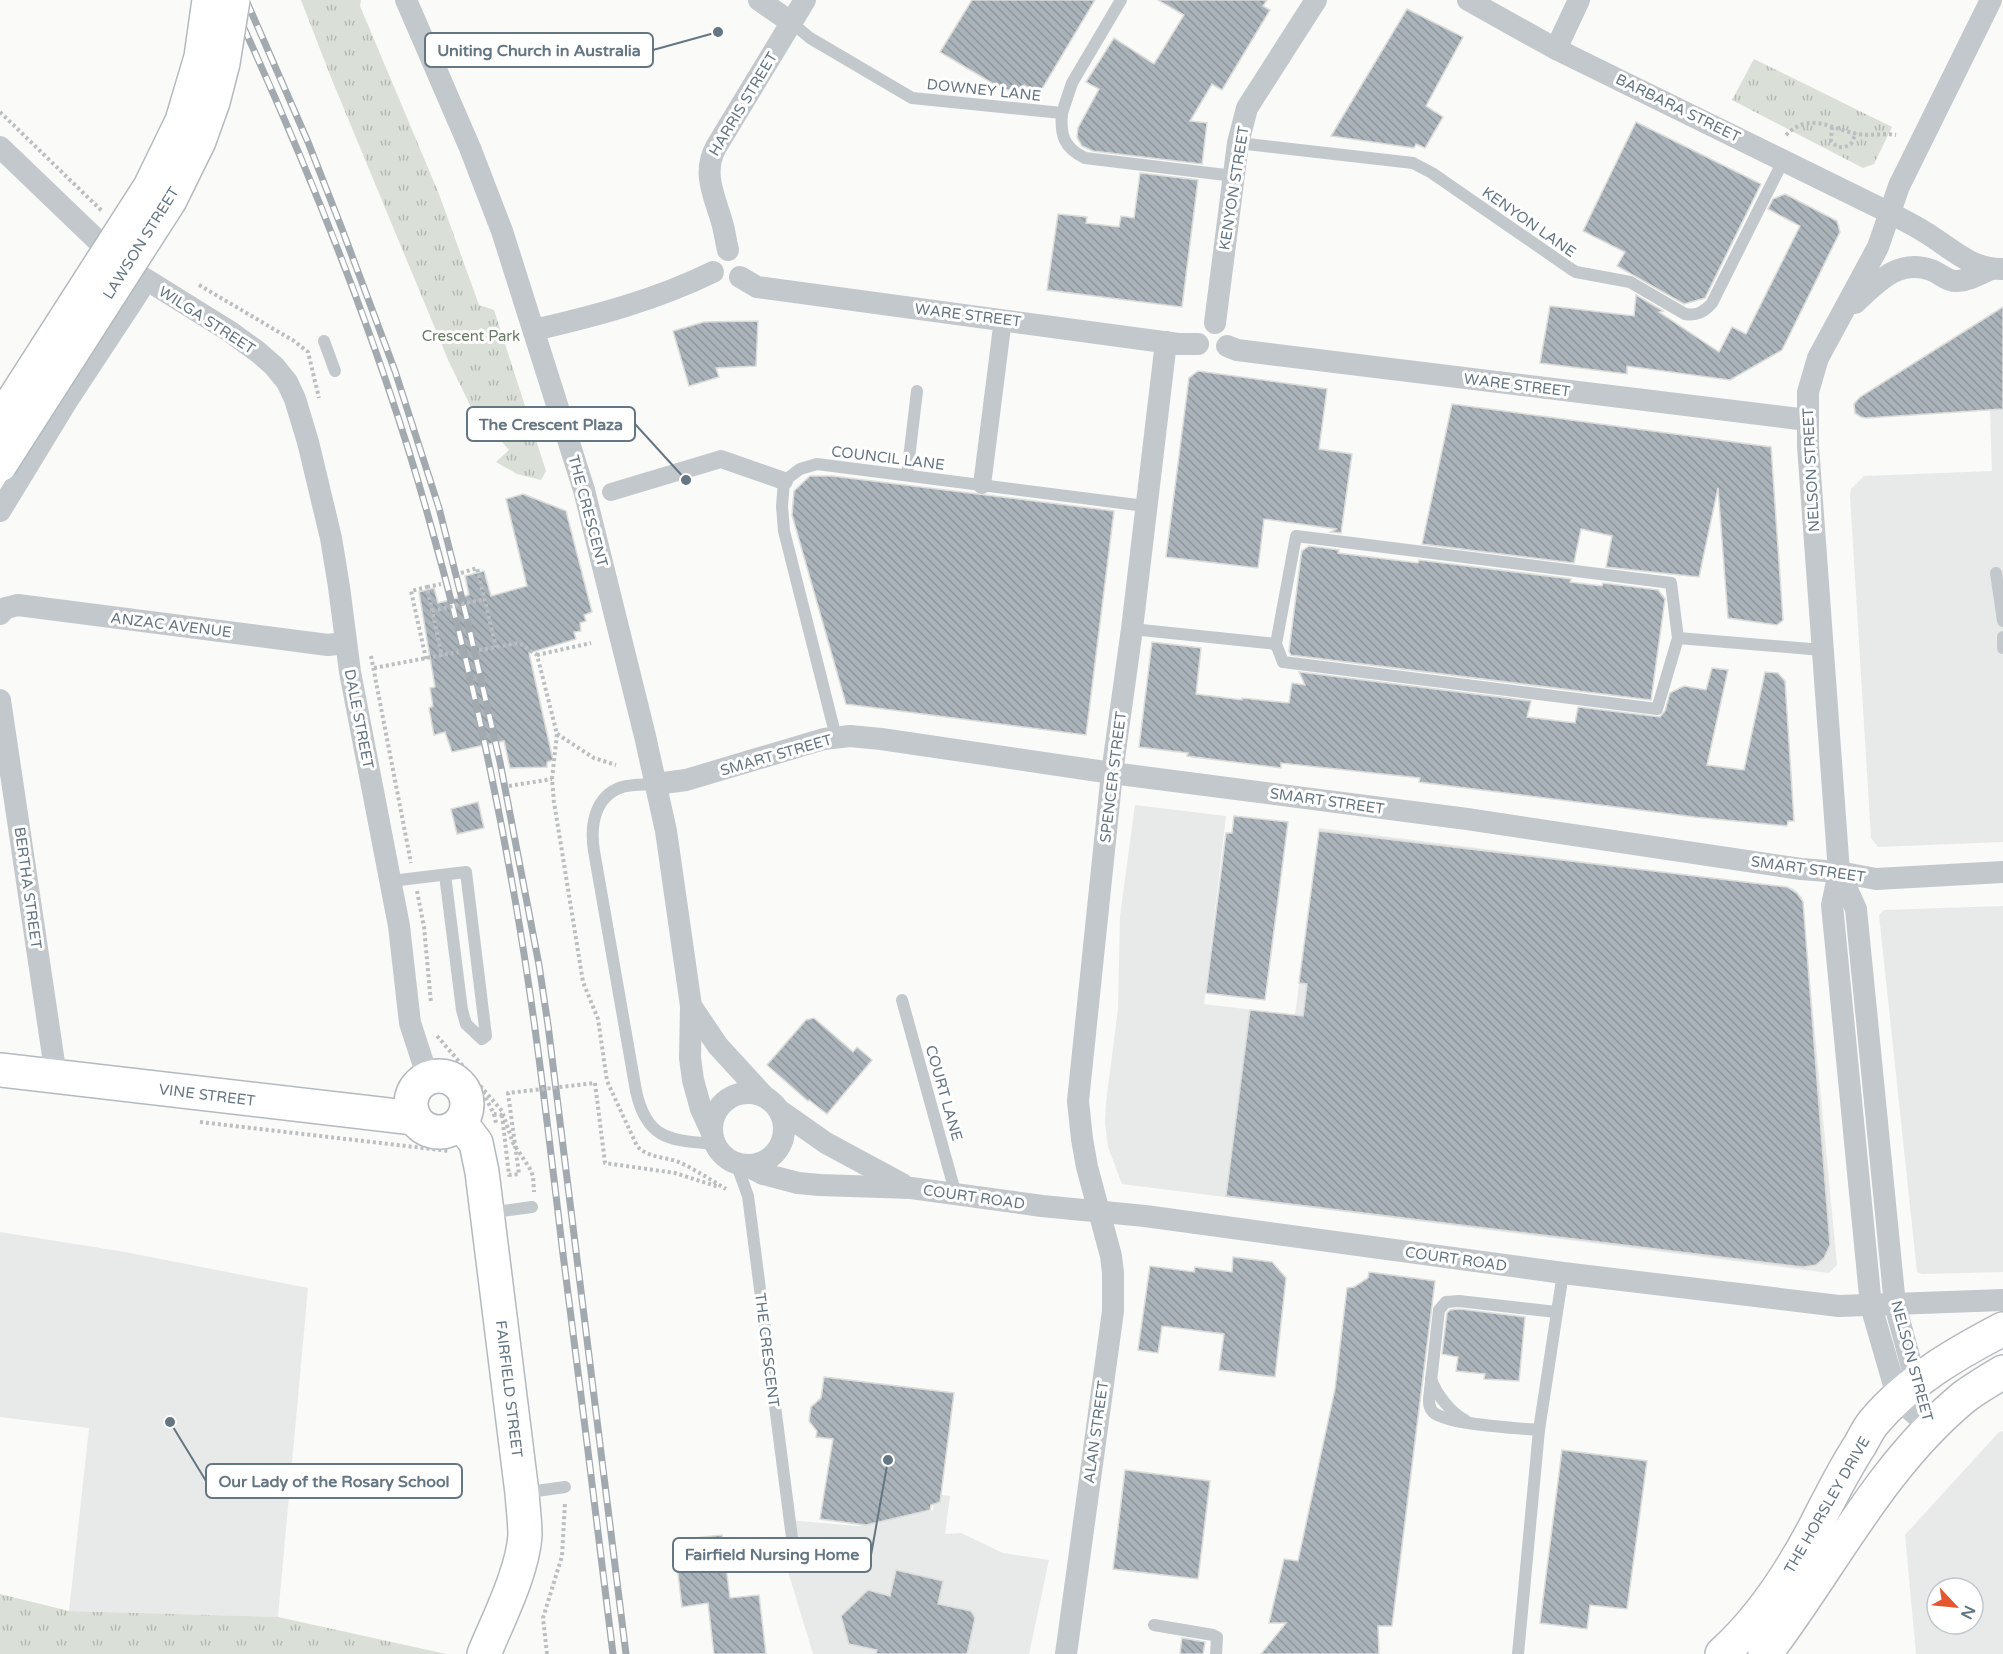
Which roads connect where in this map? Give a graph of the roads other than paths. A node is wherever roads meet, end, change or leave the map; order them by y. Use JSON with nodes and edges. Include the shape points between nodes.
{"nodes":[{"id":1,"x":209,"y":0,"type":"edge"},
{"id":2,"x":233,"y":0,"type":"edge"},
{"id":3,"x":406,"y":0,"type":"edge"},
{"id":4,"x":759,"y":0,"type":"edge"},
{"id":5,"x":805,"y":0,"type":"edge"},
{"id":6,"x":1121,"y":0,"type":"edge"},
{"id":7,"x":1316,"y":0,"type":"edge"},
{"id":8,"x":1468,"y":0,"type":"edge"},
{"id":9,"x":1579,"y":0,"type":"edge"},
{"id":10,"x":1991,"y":0,"type":"edge"},
{"id":11,"x":792,"y":23,"type":"junction"},
{"id":12,"x":1556,"y":48,"type":"junction"},
{"id":13,"x":1062,"y":113,"type":"junction"},
{"id":14,"x":1238,"y":143,"type":"junction"},
{"id":15,"x":0,"y":147,"type":"edge"},
{"id":16,"x":1784,"y":159,"type":"junction"},
{"id":17,"x":1234,"y":176,"type":"junction"},
{"id":18,"x":1890,"y":213,"type":"junction"},
{"id":19,"x":100,"y":243,"type":"dead end"},
{"id":20,"x":728,"y":250,"type":"junction"},
{"id":21,"x":1997,"y":269,"type":"edge"},
{"id":22,"x":713,"y":272,"type":"junction"},
{"id":23,"x":740,"y":277,"type":"junction"},
{"id":24,"x":143,"y":278,"type":"joint"},
{"id":25,"x":1843,"y":314,"type":"junction"},
{"id":26,"x":1003,"y":319,"type":"junction"},
{"id":27,"x":1215,"y":323,"type":"junction"},
{"id":28,"x":534,"y":330,"type":"junction"},
{"id":29,"x":324,"y":341,"type":"dead end"},
{"id":30,"x":1166,"y":342,"type":"junction"},
{"id":31,"x":1198,"y":344,"type":"junction"},
{"id":32,"x":1227,"y":346,"type":"junction"},
{"id":33,"x":274,"y":366,"type":"joint"},
{"id":34,"x":335,"y":371,"type":"dead end"},
{"id":35,"x":917,"y":391,"type":"dead end"},
{"id":36,"x":1807,"y":420,"type":"junction"},
{"id":37,"x":0,"y":421,"type":"edge"},
{"id":38,"x":0,"y":465,"type":"edge"},
{"id":39,"x":907,"y":476,"type":"junction"},
{"id":40,"x":784,"y":482,"type":"junction"},
{"id":41,"x":982,"y":485,"type":"junction"},
{"id":42,"x":611,"y":492,"type":"dead end"},
{"id":43,"x":1145,"y":506,"type":"junction"},
{"id":44,"x":0,"y":511,"type":"edge"},
{"id":45,"x":1996,"y":573,"type":"dead end"},
{"id":46,"x":0,"y":614,"type":"edge"},
{"id":47,"x":2003,"y":621,"type":"edge"},
{"id":48,"x":1132,"y":629,"type":"junction"},
{"id":49,"x":2003,"y":637,"type":"edge"},
{"id":50,"x":1678,"y":638,"type":"junction"},
{"id":51,"x":345,"y":643,"type":"junction"},
{"id":52,"x":1276,"y":644,"type":"junction"},
{"id":53,"x":2003,"y":648,"type":"edge"},
{"id":54,"x":1822,"y":650,"type":"junction"},
{"id":55,"x":0,"y":700,"type":"edge"},
{"id":56,"x":836,"y":737,"type":"junction"},
{"id":57,"x":1112,"y":773,"type":"junction"},
{"id":58,"x":656,"y":784,"type":"junction"},
{"id":59,"x":1839,"y":872,"type":"junction"},
{"id":60,"x":2003,"y":872,"type":"edge"},
{"id":61,"x":445,"y":875,"type":"junction"},
{"id":62,"x":391,"y":881,"type":"junction"},
{"id":63,"x":902,"y":1000,"type":"dead end"},
{"id":64,"x":691,"y":1006,"type":"junction"},
{"id":65,"x":0,"y":1070,"type":"edge"},
{"id":66,"x":56,"y":1076,"type":"junction"},
{"id":67,"x":428,"y":1078,"type":"junction"},
{"id":68,"x":771,"y":1103,"type":"junction"},
{"id":69,"x":414,"y":1118,"type":"junction"},
{"id":70,"x":458,"y":1137,"type":"junction"},
{"id":71,"x":714,"y":1138,"type":"junction"},
{"id":72,"x":741,"y":1164,"type":"junction"},
{"id":73,"x":911,"y":1188,"type":"junction"},
{"id":74,"x":956,"y":1195,"type":"junction"},
{"id":75,"x":532,"y":1207,"type":"dead end"},
{"id":76,"x":1099,"y":1211,"type":"junction"},
{"id":77,"x":486,"y":1213,"type":"junction"},
{"id":78,"x":1563,"y":1273,"type":"junction"},
{"id":79,"x":2003,"y":1300,"type":"edge"},
{"id":80,"x":1895,"y":1305,"type":"junction"},
{"id":81,"x":1871,"y":1306,"type":"junction"},
{"id":82,"x":1556,"y":1312,"type":"junction"},
{"id":83,"x":2003,"y":1329,"type":"edge"},
{"id":84,"x":2003,"y":1372,"type":"edge"},
{"id":85,"x":1907,"y":1391,"type":"junction"},
{"id":86,"x":1931,"y":1428,"type":"junction"},
{"id":87,"x":1539,"y":1430,"type":"junction"},
{"id":88,"x":565,"y":1487,"type":"road end"},
{"id":89,"x":522,"y":1493,"type":"junction"},
{"id":90,"x":792,"y":1538,"type":"dead end"},
{"id":91,"x":1154,"y":1625,"type":"dead end"},
{"id":92,"x":484,"y":1654,"type":"edge"},
{"id":93,"x":1066,"y":1654,"type":"edge"},
{"id":94,"x":1216,"y":1654,"type":"edge"},
{"id":95,"x":1518,"y":1654,"type":"edge"},
{"id":96,"x":1722,"y":1654,"type":"edge"},
{"id":97,"x":1765,"y":1654,"type":"edge"}],
"edges":[{"from":1,"to":37,"type":"main road","name":"LAWSON STREET","bridge":true,"via":[[201,57],[182,121],[150,187]]},
{"from":2,"to":38,"type":"main road","name":"LAWSON STREET","bridge":true,"via":[[213,102],[170,200]]},
{"from":3,"to":28,"type":"street","name":"THE CRESCENT","via":[[470,148]]},
{"from":4,"to":11,"type":"street"},
{"from":5,"to":11,"type":"street","name":"HARRIS STREET"},
{"from":6,"to":13,"type":"lane","via":[[1072,83]]},
{"from":7,"to":14,"type":"street","name":"KENYON STREET","via":[[1247,108]]},
{"from":8,"to":12,"type":"street","name":"BARBARA STREET"},
{"from":9,"to":12,"type":"street"},
{"from":10,"to":18,"type":"street","name":"NELSON STREET","via":[[1899,186]]},
{"from":11,"to":13,"type":"lane","name":"DOWNEY LANE","via":[[810,38],[912,98]]},
{"from":11,"to":20,"type":"street","name":"HARRIS STREET","via":[[709,162],[710,181]]},
{"from":12,"to":16,"type":"street","name":"BARBARA STREET"},
{"from":13,"to":17,"type":"lane","via":[[1060,128],[1065,141],[1085,158]]},
{"from":14,"to":16,"type":"lane","name":"KENYON LANE","via":[[1422,166],[1571,269],[1630,282],[1693,315],[1712,303]]},
{"from":14,"to":17,"type":"street","name":"KENYON STREET"},
{"from":15,"to":19,"type":"street"},
{"from":16,"to":18,"type":"street","name":"BARBARA STREET"},
{"from":17,"to":27,"type":"street","name":"KENYON STREET"},
{"from":18,"to":21,"type":"street","name":"BARBARA STREET","via":[[1965,260]]},
{"from":18,"to":25,"type":"street","name":"NELSON STREET","via":[[1878,247]]},
{"from":20,"to":22,"type":"street","via":[[716,255]]},
{"from":20,"to":23,"type":"street","via":[[744,263]]},
{"from":21,"to":25,"type":"street","via":[[1954,282],[1922,267],[1893,270]]},
{"from":22,"to":23,"type":"street","via":[[730,283]]},
{"from":22,"to":28,"type":"street","via":[[671,291]]},
{"from":23,"to":26,"type":"street","name":"WARE STREET","via":[[757,287]]},
{"from":24,"to":33,"type":"street","name":"WILGA STREET","via":[[229,332]]},
{"from":24,"to":44,"type":"street","name":"LAWSON STREET"},
{"from":25,"to":36,"type":"street","name":"NELSON STREET","via":[[1811,378]]},
{"from":26,"to":30,"type":"street","name":"WARE STREET"},
{"from":26,"to":41,"type":"street"},
{"from":27,"to":31,"type":"street","via":[[1202,328]]},
{"from":27,"to":32,"type":"street","via":[[1226,330]]},
{"from":28,"to":58,"type":"street","name":"THE CRESCENT","via":[[579,474]]},
{"from":29,"to":34,"type":"lane"},
{"from":30,"to":31,"type":"street","name":"WARE STREET"},
{"from":30,"to":43,"type":"street","name":"SPENCER STREET"},
{"from":31,"to":32,"type":"street","via":[[1213,355]]},
{"from":32,"to":36,"type":"street","name":"WARE STREET"},
{"from":33,"to":51,"type":"street","name":"DALE STREET","via":[[295,399],[308,442],[332,548]]},
{"from":35,"to":39,"type":"lane"},
{"from":36,"to":54,"type":"street","name":"NELSON STREET"},
{"from":39,"to":40,"type":"lane","name":"COUNCIL LANE","via":[[817,464],[800,469]]},
{"from":39,"to":41,"type":"lane","name":"COUNCIL LANE"},
{"from":40,"to":42,"type":"street","via":[[721,459]]},
{"from":40,"to":56,"type":"lane","via":[[784,531]]},
{"from":41,"to":43,"type":"lane","name":"COUNCIL LANE"},
{"from":43,"to":48,"type":"street","name":"SPENCER STREET"},
{"from":45,"to":47,"type":"lane"},
{"from":46,"to":51,"type":"street","name":"ANZAC AVENUE","via":[[18,604],[328,645]]},
{"from":48,"to":52,"type":"lane"},
{"from":48,"to":57,"type":"street","name":"SPENCER STREET"},
{"from":49,"to":53,"type":"lane"},
{"from":50,"to":52,"type":"lane","via":[[1657,708],[1283,662]]},
{"from":50,"to":52,"type":"lane","via":[[1671,583],[1296,536]]},
{"from":50,"to":54,"type":"lane"},
{"from":51,"to":62,"type":"street","name":"DALE STREET"},
{"from":54,"to":59,"type":"street","name":"NELSON STREET"},
{"from":55,"to":66,"type":"street","name":"BERTHA STREET"},
{"from":56,"to":57,"type":"street","name":"SMART STREET","via":[[881,739]]},
{"from":56,"to":58,"type":"street","name":"SMART STREET","via":[[686,780]]},
{"from":57,"to":59,"type":"street","name":"SMART STREET"},
{"from":57,"to":76,"type":"street","name":"SPENCER STREET","via":[[1078,1101],[1089,1176]]},
{"from":58,"to":64,"type":"street","name":"THE CRESCENT"},
{"from":58,"to":71,"type":"lane","via":[[624,787],[605,797],[594,818],[594,851],[642,1110],[650,1126],[666,1138]]},
{"from":59,"to":60,"type":"street","name":"SMART STREET","via":[[1876,879]]},
{"from":59,"to":80,"type":"street","name":"NELSON STREET","via":[[1856,909]]},
{"from":59,"to":81,"type":"street","name":"NELSON STREET","via":[[1832,905]]},
{"from":61,"to":61,"type":"lane","via":[[466,872],[486,1036],[482,1039],[466,1024],[462,1010]]},
{"from":61,"to":62,"type":"lane"},
{"from":62,"to":67,"type":"street","name":"DALE STREET","via":[[410,1023]]},
{"from":63,"to":74,"type":"lane","name":"COURT LANE"},
{"from":64,"to":68,"type":"street","name":"COURT ROAD","via":[[718,1046]]},
{"from":64,"to":71,"type":"street","via":[[693,1080],[700,1109]]},
{"from":65,"to":66,"type":"main road","name":"VINE STREET"},
{"from":66,"to":69,"type":"main road","name":"VINE STREET"},
{"from":67,"to":69,"type":"main road","via":[[412,1095]]},
{"from":67,"to":70,"type":"main road","via":[[447,1077],[456,1081],[467,1096],[466,1115]]},
{"from":68,"to":71,"type":"street","via":[[752,1093],[731,1096],[716,1112],[712,1122]]},
{"from":68,"to":72,"type":"street","via":[[784,1132],[782,1143],[767,1159],[757,1164]]},
{"from":68,"to":73,"type":"street","name":"COURT ROAD","via":[[826,1143]]},
{"from":69,"to":70,"type":"main road","via":[[420,1126],[436,1133]]},
{"from":70,"to":77,"type":"main road","name":"FAIRFIELD STREET","via":[[476,1143]]},
{"from":71,"to":72,"type":"street","via":[[721,1152]]},
{"from":72,"to":73,"type":"street","name":"COURT ROAD","via":[[798,1183]]},
{"from":72,"to":90,"type":"lane","name":"THE CRESCENT"},
{"from":73,"to":74,"type":"street","name":"COURT ROAD"},
{"from":74,"to":76,"type":"street","name":"COURT ROAD"},
{"from":75,"to":77,"type":"lane"},
{"from":76,"to":78,"type":"street","name":"COURT ROAD"},
{"from":76,"to":93,"type":"street","name":"ALAN STREET","via":[[1113,1273],[1113,1311]]},
{"from":77,"to":89,"type":"main road","name":"FAIRFIELD STREET"},
{"from":78,"to":81,"type":"street","name":"COURT ROAD","via":[[1839,1306]]},
{"from":78,"to":82,"type":"lane"},
{"from":79,"to":80,"type":"street","name":"COURT ROAD"},
{"from":80,"to":81,"type":"street","name":"COURT ROAD"},
{"from":80,"to":85,"type":"street","name":"NELSON STREET"},
{"from":81,"to":85,"type":"street","name":"NELSON STREET"},
{"from":82,"to":87,"type":"lane"},
{"from":82,"to":87,"type":"lane","via":[[1459,1301],[1446,1302],[1439,1310],[1429,1399],[1433,1412],[1448,1420]]},
{"from":83,"to":85,"type":"main road","name":"THE HORSLEY DRIVE","via":[[1955,1355]]},
{"from":84,"to":86,"type":"main road","name":"THE HORSLEY DRIVE","via":[[1965,1396]]},
{"from":85,"to":86,"type":"street","name":"NELSON STREET"},
{"from":85,"to":96,"type":"main road","name":"THE HORSLEY DRIVE","via":[[1874,1422],[1768,1605]]},
{"from":86,"to":97,"type":"main road","name":"THE HORSLEY DRIVE","via":[[1851,1526]]},
{"from":87,"to":95,"type":"lane"},
{"from":88,"to":89,"type":"lane"},
{"from":89,"to":92,"type":"main road","name":"FAIRFIELD STREET","via":[[522,1553]]},
{"from":91,"to":94,"type":"lane","via":[[1213,1635],[1218,1642]]}]}
